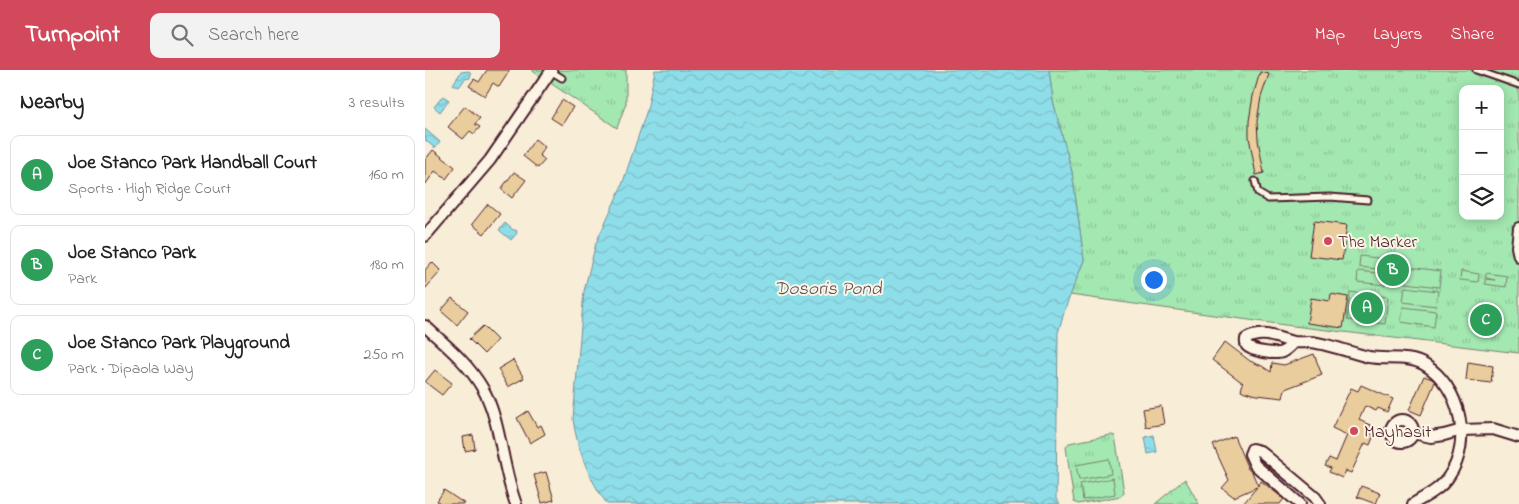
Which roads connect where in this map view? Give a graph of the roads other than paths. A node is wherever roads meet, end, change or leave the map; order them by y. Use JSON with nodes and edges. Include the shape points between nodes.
{"nodes":[{"id":1,"x":1476,"y":70,"type":"edge"},
{"id":2,"x":550,"y":71,"type":"edge"},
{"id":3,"x":562,"y":78,"type":"dead end"},
{"id":4,"x":1519,"y":85,"type":"edge"},
{"id":5,"x":1255,"y":181,"type":"dead end"},
{"id":6,"x":1368,"y":200,"type":"dead end"},
{"id":7,"x":1519,"y":228,"type":"edge"},
{"id":8,"x":425,"y":236,"type":"edge"},
{"id":9,"x":1519,"y":256,"type":"edge"},
{"id":10,"x":425,"y":326,"type":"edge"},
{"id":11,"x":1294,"y":342,"type":"dead end"},
{"id":12,"x":1462,"y":430,"type":"junction"},
{"id":13,"x":1413,"y":433,"type":"dead end"},
{"id":14,"x":1519,"y":438,"type":"edge"},
{"id":15,"x":516,"y":504,"type":"edge"},
{"id":16,"x":1300,"y":504,"type":"edge"},
{"id":17,"x":1320,"y":504,"type":"edge"},
{"id":18,"x":1413,"y":504,"type":"edge"}],
"edges":[{"from":1,"to":4,"type":"lane"},
{"from":2,"to":3,"type":"lane"},
{"from":2,"to":8,"type":"street","via":[[490,160]]},
{"from":5,"to":6,"type":"lane","via":[[1258,193],[1268,199]]},
{"from":7,"to":9,"type":"street"},
{"from":10,"to":15,"type":"street","via":[[469,368],[485,393]]},
{"from":11,"to":12,"type":"street","via":[[1315,342],[1370,357],[1408,359],[1423,364],[1445,383],[1454,400]]},
{"from":12,"to":13,"type":"street","via":[[1431,436]]},
{"from":12,"to":14,"type":"street","via":[[1493,429]]},
{"from":12,"to":18,"type":"street","via":[[1460,453],[1451,475]]},
{"from":16,"to":17,"type":"street","via":[[1255,465],[1250,454],[1252,449],[1260,451]]}]}
